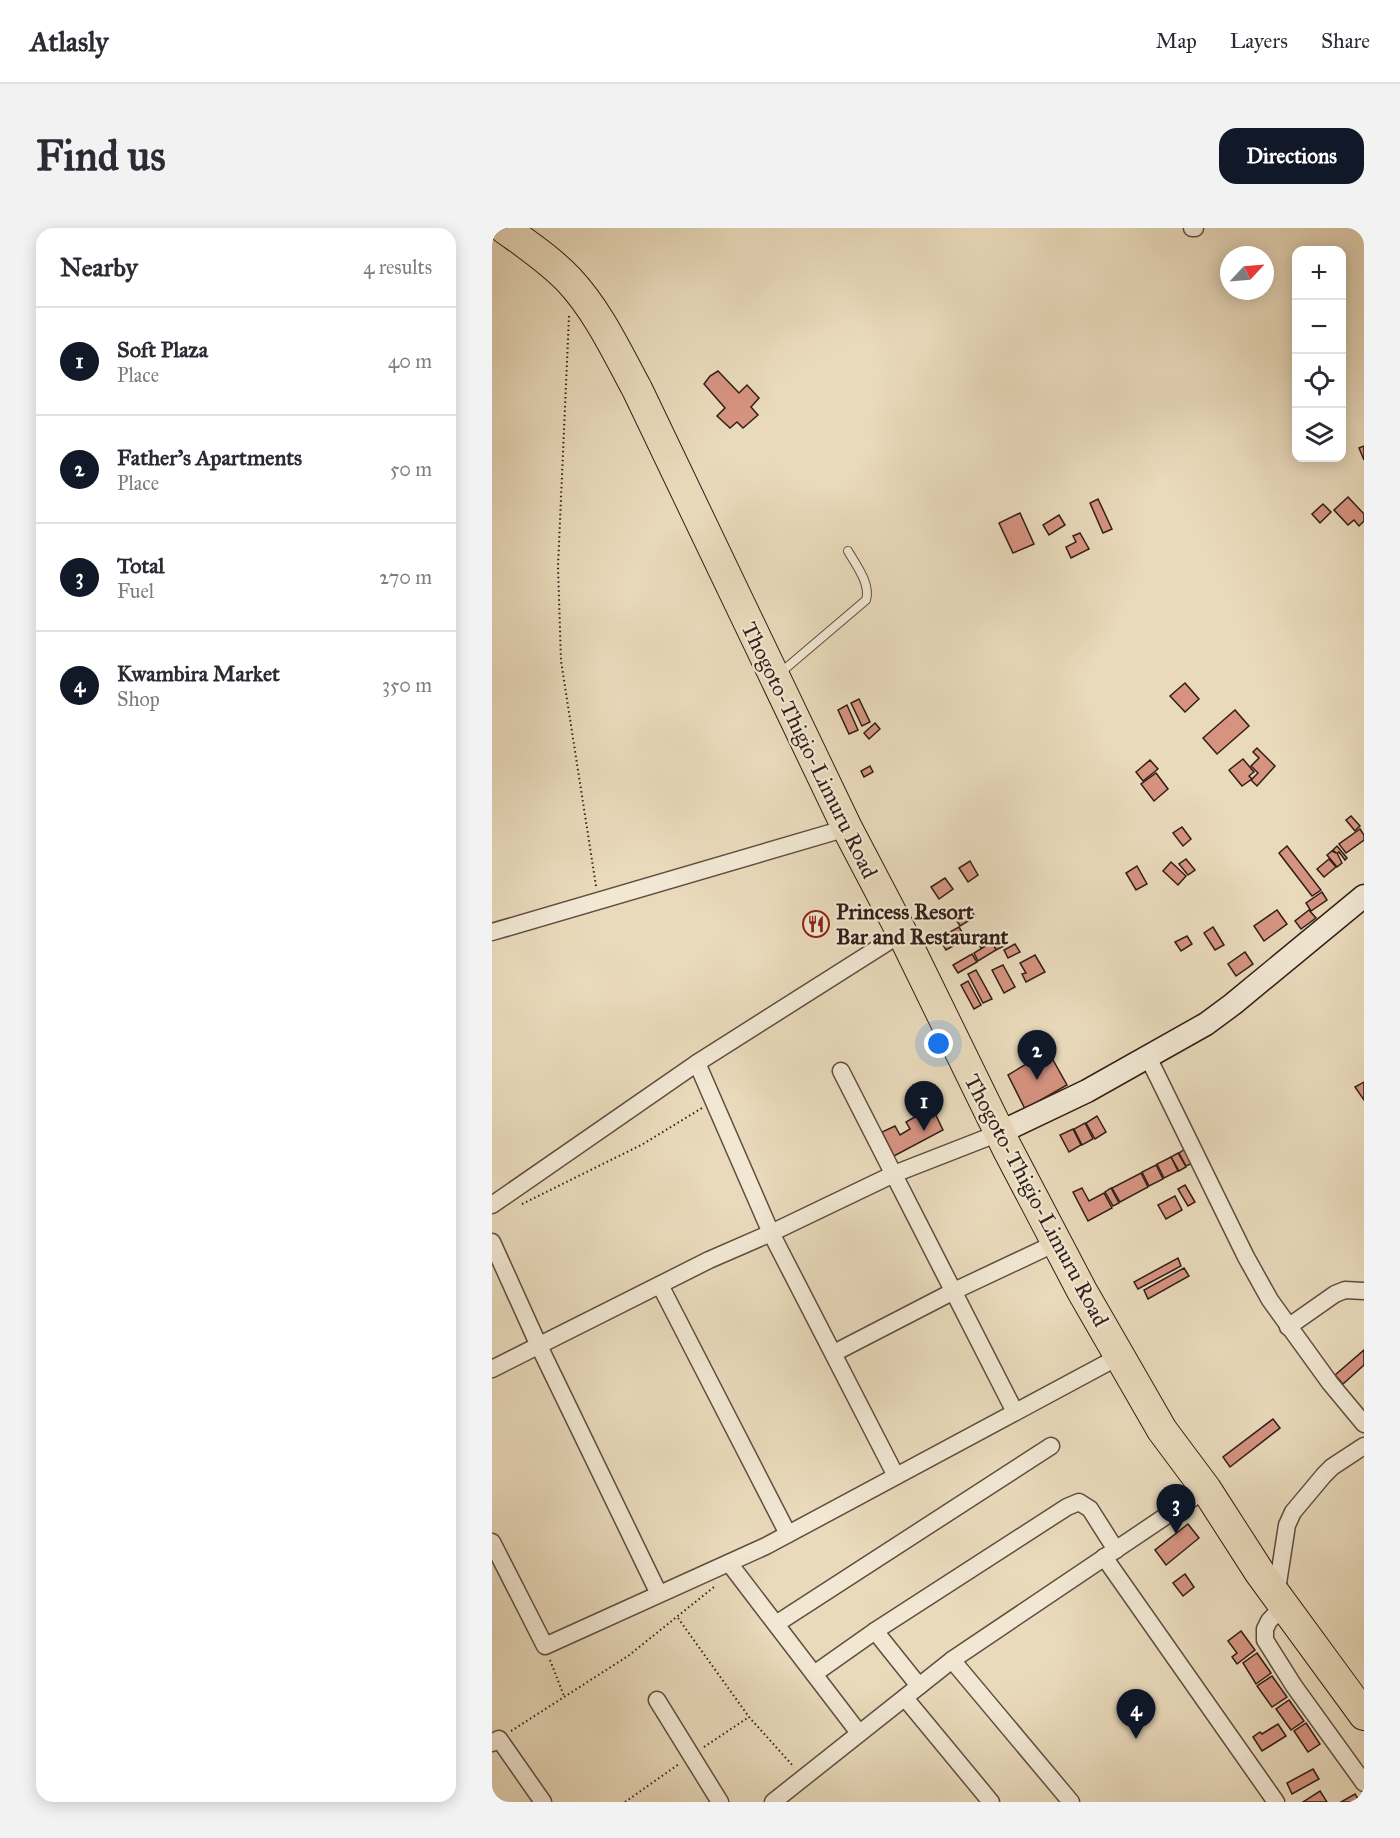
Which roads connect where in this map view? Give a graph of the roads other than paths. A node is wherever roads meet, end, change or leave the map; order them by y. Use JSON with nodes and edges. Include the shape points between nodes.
{"nodes":[{"id":1,"x":504,"y":228,"type":"edge"},
{"id":2,"x":849,"y":551,"type":"dead end"},
{"id":3,"x":774,"y":679,"type":"junction"},
{"id":4,"x":847,"y":828,"type":"junction"},
{"id":5,"x":1364,"y":896,"type":"edge"},
{"id":6,"x":492,"y":932,"type":"edge"},
{"id":7,"x":902,"y":933,"type":"junction"},
{"id":8,"x":1148,"y":1057,"type":"junction"},
{"id":9,"x":697,"y":1063,"type":"junction"},
{"id":10,"x":841,"y":1071,"type":"dead end"},
{"id":11,"x":999,"y":1133,"type":"junction"},
{"id":12,"x":894,"y":1174,"type":"junction"},
{"id":13,"x":492,"y":1205,"type":"edge"},
{"id":14,"x":771,"y":1233,"type":"junction"},
{"id":15,"x":492,"y":1242,"type":"edge"},
{"id":16,"x":1058,"y":1242,"type":"junction"},
{"id":17,"x":660,"y":1285,"type":"junction"},
{"id":18,"x":954,"y":1291,"type":"junction"},
{"id":19,"x":1364,"y":1291,"type":"edge"},
{"id":20,"x":1288,"y":1327,"type":"junction"},
{"id":21,"x":539,"y":1346,"type":"junction"},
{"id":22,"x":834,"y":1353,"type":"junction"},
{"id":23,"x":1120,"y":1356,"type":"junction"},
{"id":24,"x":492,"y":1369,"type":"edge"},
{"id":25,"x":1016,"y":1412,"type":"junction"},
{"id":26,"x":1364,"y":1424,"type":"edge"},
{"id":27,"x":1051,"y":1446,"type":"dead end"},
{"id":28,"x":1364,"y":1446,"type":"edge"},
{"id":29,"x":896,"y":1476,"type":"junction"},
{"id":30,"x":1206,"y":1489,"type":"junction"},
{"id":31,"x":788,"y":1534,"type":"junction"},
{"id":32,"x":492,"y":1542,"type":"edge"},
{"id":33,"x":1110,"y":1553,"type":"junction"},
{"id":34,"x":732,"y":1566,"type":"junction"},
{"id":35,"x":659,"y":1594,"type":"junction"},
{"id":36,"x":1280,"y":1601,"type":"junction"},
{"id":37,"x":776,"y":1624,"type":"junction"},
{"id":38,"x":875,"y":1631,"type":"junction"},
{"id":39,"x":952,"y":1660,"type":"junction"},
{"id":40,"x":814,"y":1674,"type":"junction"},
{"id":41,"x":920,"y":1686,"type":"junction"},
{"id":42,"x":905,"y":1698,"type":"junction"},
{"id":43,"x":657,"y":1700,"type":"dead end"},
{"id":44,"x":1360,"y":1701,"type":"edge"},
{"id":45,"x":859,"y":1733,"type":"junction"},
{"id":46,"x":495,"y":1741,"type":"edge"},
{"id":47,"x":1364,"y":1783,"type":"edge"},
{"id":48,"x":543,"y":1802,"type":"edge"},
{"id":49,"x":720,"y":1802,"type":"edge"},
{"id":50,"x":773,"y":1802,"type":"edge"},
{"id":51,"x":991,"y":1802,"type":"edge"},
{"id":52,"x":1071,"y":1802,"type":"edge"},
{"id":53,"x":1276,"y":1802,"type":"edge"}],
"edges":[{"from":1,"to":3,"type":"highway","name":"Thogoto-Thigio-Limuru Road","via":[[568,280],[605,330],[637,389]]},
{"from":2,"to":3,"type":"lane","via":[[866,585],[866,600]]},
{"from":3,"to":4,"type":"highway","name":"Thogoto-Thigio-Limuru Road"},
{"from":4,"to":6,"type":"street"},
{"from":4,"to":7,"type":"highway","name":"Thogoto-Thigio-Limuru Road"},
{"from":5,"to":8,"type":"street","via":[[1233,1004]]},
{"from":7,"to":9,"type":"street"},
{"from":7,"to":11,"type":"highway","name":"Thogoto-Thigio-Limuru Road"},
{"from":8,"to":11,"type":"street"},
{"from":8,"to":20,"type":"street","via":[[1246,1257]]},
{"from":9,"to":13,"type":"street"},
{"from":9,"to":14,"type":"street"},
{"from":10,"to":12,"type":"street"},
{"from":11,"to":12,"type":"street"},
{"from":11,"to":16,"type":"highway","name":"Thogoto-Thigio-Limuru Road"},
{"from":12,"to":14,"type":"street"},
{"from":12,"to":18,"type":"street"},
{"from":14,"to":17,"type":"street"},
{"from":14,"to":22,"type":"street"},
{"from":15,"to":21,"type":"street"},
{"from":16,"to":18,"type":"street"},
{"from":16,"to":23,"type":"highway","name":"Thogoto-Thigio-Limuru Road"},
{"from":17,"to":21,"type":"street"},
{"from":17,"to":31,"type":"street"},
{"from":18,"to":22,"type":"street"},
{"from":18,"to":25,"type":"street"},
{"from":19,"to":20,"type":"street","via":[[1335,1294]]},
{"from":20,"to":26,"type":"street"},
{"from":21,"to":24,"type":"street"},
{"from":21,"to":35,"type":"street"},
{"from":22,"to":29,"type":"street"},
{"from":23,"to":25,"type":"street"},
{"from":23,"to":30,"type":"highway","name":"Thogoto-Thigio-Limuru Road","via":[[1162,1430]]},
{"from":25,"to":29,"type":"street"},
{"from":27,"to":37,"type":"street"},
{"from":28,"to":36,"type":"street","via":[[1323,1475],[1293,1512],[1287,1525]]},
{"from":29,"to":31,"type":"street"},
{"from":30,"to":33,"type":"street"},
{"from":30,"to":36,"type":"highway","name":"Thogoto-Thigio-Limuru Road"},
{"from":31,"to":34,"type":"street"},
{"from":32,"to":35,"type":"street","via":[[545,1646]]},
{"from":33,"to":38,"type":"street","via":[[1090,1509],[1079,1502]]},
{"from":33,"to":39,"type":"street"},
{"from":33,"to":53,"type":"street"},
{"from":34,"to":35,"type":"street"},
{"from":34,"to":37,"type":"street"},
{"from":36,"to":44,"type":"highway","name":"Thogoto-Thigio-Limuru Road"},
{"from":36,"to":47,"type":"street","via":[[1265,1629],[1265,1640]]},
{"from":37,"to":40,"type":"street"},
{"from":38,"to":40,"type":"street"},
{"from":38,"to":41,"type":"street"},
{"from":39,"to":41,"type":"street"},
{"from":39,"to":52,"type":"street"},
{"from":40,"to":45,"type":"street"},
{"from":41,"to":42,"type":"street"},
{"from":42,"to":45,"type":"street"},
{"from":42,"to":51,"type":"street"},
{"from":43,"to":49,"type":"street"},
{"from":45,"to":50,"type":"street"},
{"from":46,"to":48,"type":"street"}]}
